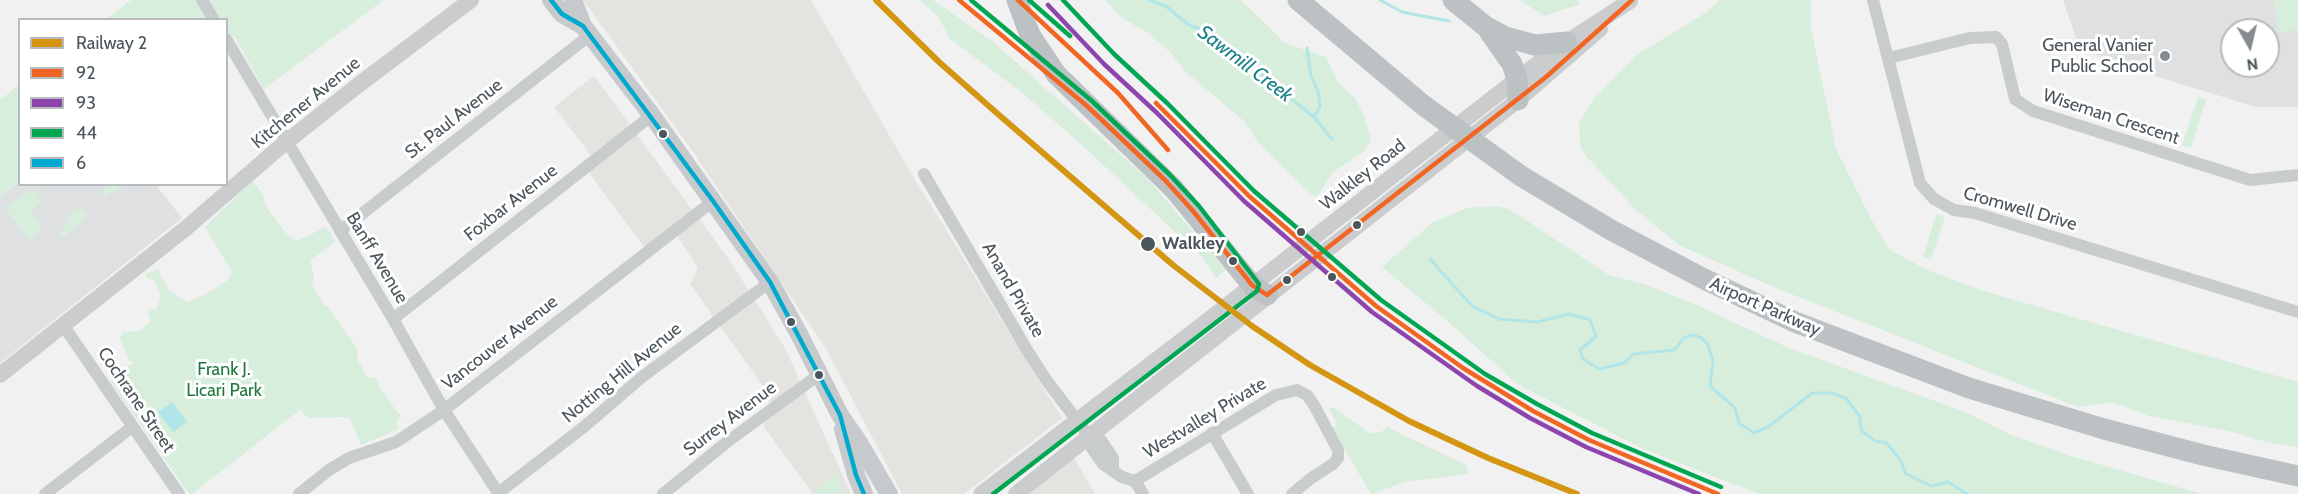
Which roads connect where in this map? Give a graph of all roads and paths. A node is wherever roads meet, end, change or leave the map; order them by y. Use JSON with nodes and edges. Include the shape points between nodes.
{"nodes":[{"id":1,"x":202,"y":0,"type":"edge"},
{"id":2,"x":471,"y":0,"type":"edge"},
{"id":3,"x":551,"y":0,"type":"edge"},
{"id":4,"x":573,"y":0,"type":"edge"},
{"id":5,"x":1017,"y":0,"type":"edge"},
{"id":6,"x":1298,"y":0,"type":"edge"},
{"id":7,"x":1453,"y":0,"type":"edge"},
{"id":8,"x":1873,"y":0,"type":"edge"},
{"id":9,"x":1631,"y":1,"type":"edge"},
{"id":10,"x":213,"y":18,"type":"edge"},
{"id":11,"x":1485,"y":26,"type":"junction"},
{"id":12,"x":587,"y":30,"type":"junction"},
{"id":13,"x":228,"y":42,"type":"edge"},
{"id":14,"x":1567,"y":42,"type":"junction"},
{"id":15,"x":1889,"y":58,"type":"junction"},
{"id":16,"x":1518,"y":89,"type":"junction"},
{"id":17,"x":651,"y":116,"type":"junction"},
{"id":18,"x":288,"y":142,"type":"junction"},
{"id":19,"x":924,"y":174,"type":"dead end"},
{"id":20,"x":2298,"y":175,"type":"edge"},
{"id":21,"x":713,"y":201,"type":"junction"},
{"id":22,"x":340,"y":231,"type":"junction"},
{"id":23,"x":770,"y":282,"type":"junction"},
{"id":24,"x":1253,"y":293,"type":"junction"},
{"id":25,"x":2298,"y":312,"type":"edge"},
{"id":26,"x":393,"y":318,"type":"junction"},
{"id":27,"x":1221,"y":321,"type":"junction"},
{"id":28,"x":63,"y":325,"type":"junction"},
{"id":29,"x":820,"y":374,"type":"junction"},
{"id":30,"x":0,"y":375,"type":"edge"},
{"id":31,"x":444,"y":410,"type":"junction"},
{"id":32,"x":840,"y":415,"type":"junction"},
{"id":33,"x":1077,"y":420,"type":"junction"},
{"id":34,"x":132,"y":427,"type":"junction"},
{"id":35,"x":1212,"y":433,"type":"junction"},
{"id":36,"x":1089,"y":436,"type":"junction"},
{"id":37,"x":2298,"y":476,"type":"edge"},
{"id":38,"x":1135,"y":481,"type":"junction"},
{"id":39,"x":45,"y":494,"type":"edge"},
{"id":40,"x":179,"y":494,"type":"edge"},
{"id":41,"x":299,"y":494,"type":"edge"},
{"id":42,"x":498,"y":494,"type":"edge"},
{"id":43,"x":663,"y":494,"type":"edge"},
{"id":44,"x":864,"y":494,"type":"edge"},
{"id":45,"x":889,"y":494,"type":"edge"},
{"id":46,"x":981,"y":494,"type":"edge"},
{"id":47,"x":1016,"y":494,"type":"edge"},
{"id":48,"x":1143,"y":494,"type":"edge"},
{"id":49,"x":1248,"y":494,"type":"edge"},
{"id":50,"x":1292,"y":494,"type":"edge"}],
"edges":[{"from":1,"to":10,"type":"street"},
{"from":2,"to":18,"type":"main road","name":"Kitchener Avenue"},
{"from":3,"to":12,"type":"main road","via":[[562,14]]},
{"from":4,"to":12,"type":"main road"},
{"from":5,"to":24,"type":"highway","via":[[1037,47],[1062,82],[1174,189]]},
{"from":6,"to":37,"type":"highway","name":"Airport Parkway","via":[[1423,105],[1521,176],[1720,287],[1823,333],[1969,388],[2104,429]]},
{"from":7,"to":11,"type":"highway"},
{"from":8,"to":15,"type":"street","name":"Cromwell Drive"},
{"from":9,"to":14,"type":"main road","name":"Walkley Road"},
{"from":9,"to":16,"type":"main road","name":"Walkley Road","via":[[1579,50]]},
{"from":11,"to":14,"type":"highway","via":[[1529,45]]},
{"from":11,"to":16,"type":"highway","via":[[1508,57]]},
{"from":12,"to":17,"type":"main road"},
{"from":12,"to":22,"type":"street","name":"St. Paul Avenue"},
{"from":13,"to":18,"type":"street","name":"Banff Avenue"},
{"from":14,"to":16,"type":"main road","name":"Walkley Road"},
{"from":15,"to":20,"type":"street","name":"Wiseman Crescent","via":[[1970,38],[1996,37],[2002,44],[2015,99],[2033,111],[2250,180]]},
{"from":15,"to":25,"type":"street","name":"Cromwell Drive","via":[[1920,183],[1934,199],[1954,210],[1975,213]]},
{"from":16,"to":24,"type":"main road","name":"Walkley Road","via":[[1482,107],[1278,264]]},
{"from":16,"to":24,"type":"main road","name":"Walkley Road","via":[[1496,117],[1293,276]]},
{"from":17,"to":21,"type":"main road"},
{"from":17,"to":26,"type":"street","name":"Foxbar Avenue"},
{"from":18,"to":22,"type":"street","name":"Banff Avenue"},
{"from":18,"to":28,"type":"main road","name":"Kitchener Avenue"},
{"from":19,"to":33,"type":"street","name":"Anand Private","via":[[1027,350]]},
{"from":21,"to":23,"type":"main road"},
{"from":21,"to":31,"type":"street","name":"Vancouver Avenue"},
{"from":22,"to":26,"type":"street","name":"Banff Avenue"},
{"from":23,"to":29,"type":"main road"},
{"from":23,"to":42,"type":"street","name":"Notting Hill Avenue","via":[[642,377]]},
{"from":24,"to":27,"type":"main road","name":"Walkley Road"},
{"from":26,"to":31,"type":"street","name":"Banff Avenue"},
{"from":27,"to":33,"type":"main road","name":"Walkley Road"},
{"from":27,"to":36,"type":"main road","name":"Walkley Road"},
{"from":28,"to":30,"type":"main road","name":"Kitchener Avenue"},
{"from":28,"to":34,"type":"street","name":"Cochrane Street"},
{"from":29,"to":32,"type":"main road"},
{"from":29,"to":43,"type":"street","name":"Surrey Avenue"},
{"from":31,"to":41,"type":"street","name":"Vancouver Avenue","via":[[396,442],[349,458]]},
{"from":31,"to":42,"type":"street","name":"Banff Avenue"},
{"from":32,"to":44,"type":"main road"},
{"from":32,"to":45,"type":"main road"},
{"from":33,"to":36,"type":"street","name":"Anand Private"},
{"from":33,"to":46,"type":"main road","name":"Walkley Road"},
{"from":34,"to":39,"type":"street"},
{"from":34,"to":40,"type":"street","name":"Cochrane Street"},
{"from":35,"to":38,"type":"street","name":"Westvalley Private"},
{"from":35,"to":49,"type":"street"},
{"from":35,"to":50,"type":"street","name":"Westvalley Private","via":[[1276,395],[1297,390],[1307,395],[1338,450],[1338,458]]},
{"from":36,"to":38,"type":"street","name":"Anand Private","via":[[1101,440],[1113,458],[1113,470]]},
{"from":36,"to":47,"type":"main road","name":"Walkley Road"},
{"from":38,"to":48,"type":"street"}]}
